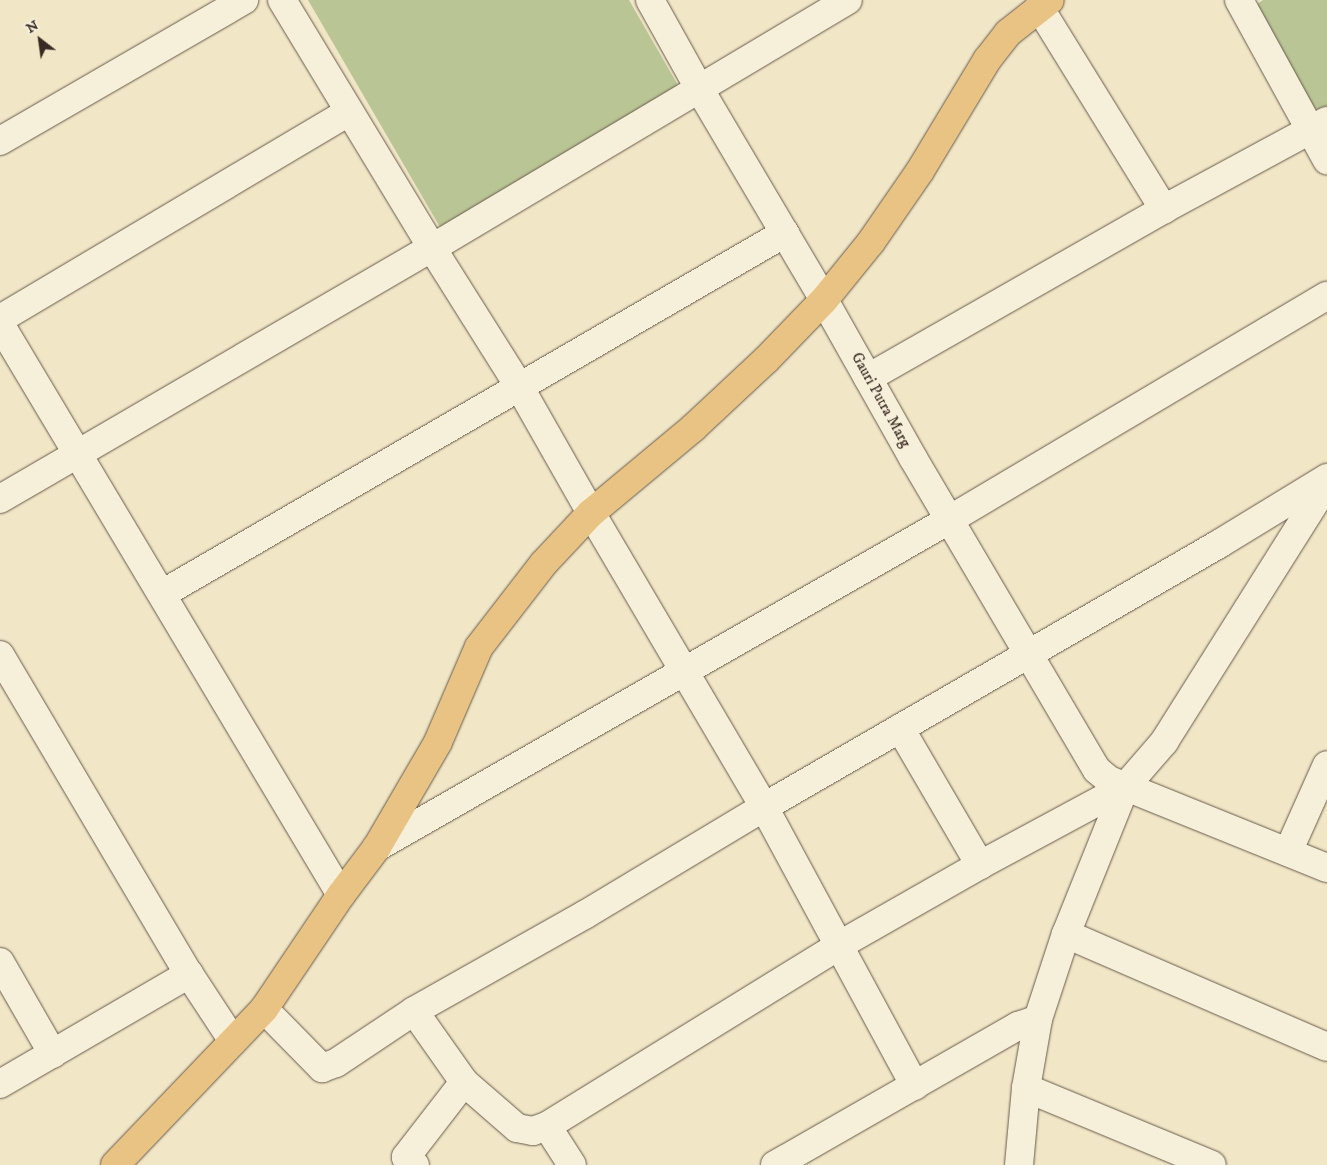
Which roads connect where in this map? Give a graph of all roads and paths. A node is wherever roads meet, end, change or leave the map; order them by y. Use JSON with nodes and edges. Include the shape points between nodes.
{"nodes":[{"id":1,"x":244,"y":0,"type":"edge"},
{"id":2,"x":282,"y":0,"type":"edge"},
{"id":3,"x":650,"y":0,"type":"edge"},
{"id":4,"x":848,"y":0,"type":"edge"},
{"id":5,"x":1239,"y":0,"type":"edge"},
{"id":6,"x":1045,"y":4,"type":"edge"},
{"id":7,"x":700,"y":90,"type":"junction"},
{"id":8,"x":349,"y":112,"type":"junction"},
{"id":9,"x":1320,"y":126,"type":"edge"},
{"id":10,"x":0,"y":141,"type":"edge"},
{"id":11,"x":1327,"y":160,"type":"edge"},
{"id":12,"x":1164,"y":209,"type":"junction"},
{"id":13,"x":785,"y":233,"type":"junction"},
{"id":14,"x":432,"y":248,"type":"junction"},
{"id":15,"x":1327,"y":296,"type":"edge"},
{"id":16,"x":824,"y":300,"type":"junction"},
{"id":17,"x":0,"y":319,"type":"edge"},
{"id":18,"x":0,"y":324,"type":"edge"},
{"id":19,"x":868,"y":378,"type":"junction"},
{"id":20,"x":520,"y":386,"type":"junction"},
{"id":21,"x":79,"y":455,"type":"junction"},
{"id":22,"x":1327,"y":478,"type":"edge"},
{"id":23,"x":1327,"y":483,"type":"edge"},
{"id":24,"x":0,"y":499,"type":"edge"},
{"id":25,"x":591,"y":513,"type":"junction"},
{"id":26,"x":949,"y":520,"type":"junction"},
{"id":27,"x":162,"y":594,"type":"junction"},
{"id":28,"x":1029,"y":653,"type":"junction"},
{"id":29,"x":0,"y":655,"type":"edge"},
{"id":30,"x":684,"y":670,"type":"junction"},
{"id":31,"x":900,"y":728,"type":"junction"},
{"id":32,"x":1327,"y":765,"type":"edge"},
{"id":33,"x":1126,"y":787,"type":"junction"},
{"id":34,"x":764,"y":806,"type":"junction"},
{"id":35,"x":377,"y":847,"type":"junction"},
{"id":36,"x":1288,"y":852,"type":"junction"},
{"id":37,"x":980,"y":865,"type":"junction"},
{"id":38,"x":1327,"y":868,"type":"edge"},
{"id":39,"x":341,"y":895,"type":"junction"},
{"id":40,"x":1066,"y":934,"type":"junction"},
{"id":41,"x":838,"y":946,"type":"junction"},
{"id":42,"x":0,"y":962,"type":"edge"},
{"id":43,"x":189,"y":974,"type":"junction"},
{"id":44,"x":264,"y":1009,"type":"junction"},
{"id":45,"x":414,"y":1011,"type":"junction"},
{"id":46,"x":1038,"y":1019,"type":"junction"},
{"id":47,"x":233,"y":1040,"type":"junction"},
{"id":48,"x":1327,"y":1047,"type":"edge"},
{"id":49,"x":53,"y":1054,"type":"junction"},
{"id":50,"x":464,"y":1082,"type":"junction"},
{"id":51,"x":0,"y":1084,"type":"edge"},
{"id":52,"x":915,"y":1086,"type":"junction"},
{"id":53,"x":1026,"y":1088,"type":"junction"},
{"id":54,"x":547,"y":1126,"type":"junction"},
{"id":55,"x":115,"y":1165,"type":"edge"},
{"id":56,"x":415,"y":1165,"type":"edge"},
{"id":57,"x":572,"y":1165,"type":"edge"},
{"id":58,"x":774,"y":1165,"type":"edge"},
{"id":59,"x":1018,"y":1165,"type":"edge"},
{"id":60,"x":1212,"y":1165,"type":"edge"}],
"edges":[{"from":1,"to":10,"type":"street"},
{"from":2,"to":8,"type":"street"},
{"from":3,"to":7,"type":"street","name":"Gauri Putra Marg"},
{"from":4,"to":7,"type":"street"},
{"from":5,"to":9,"type":"street"},
{"from":6,"to":12,"type":"street"},
{"from":6,"to":16,"type":"main road","via":[[1008,34],[987,60],[920,171],[871,242]]},
{"from":7,"to":13,"type":"street","name":"Gauri Putra Marg"},
{"from":7,"to":14,"type":"street"},
{"from":8,"to":14,"type":"street"},
{"from":8,"to":17,"type":"street"},
{"from":9,"to":11,"type":"street"},
{"from":9,"to":12,"type":"street"},
{"from":12,"to":19,"type":"street"},
{"from":13,"to":16,"type":"street","name":"Gauri Putra Marg"},
{"from":13,"to":20,"type":"street"},
{"from":14,"to":20,"type":"street"},
{"from":14,"to":21,"type":"street"},
{"from":15,"to":26,"type":"street"},
{"from":16,"to":19,"type":"street","name":"Gauri Putra Marg"},
{"from":16,"to":25,"type":"main road","via":[[693,428]]},
{"from":18,"to":21,"type":"street"},
{"from":19,"to":26,"type":"street","name":"Gauri Putra Marg"},
{"from":20,"to":25,"type":"street"},
{"from":20,"to":27,"type":"street"},
{"from":21,"to":24,"type":"street"},
{"from":21,"to":27,"type":"street"},
{"from":22,"to":28,"type":"street"},
{"from":23,"to":33,"type":"street","via":[[1164,742]]},
{"from":25,"to":30,"type":"street"},
{"from":25,"to":35,"type":"main road","via":[[544,563],[480,647],[438,742]]},
{"from":26,"to":28,"type":"street","name":"Gauri Putra Marg"},
{"from":26,"to":30,"type":"street"},
{"from":27,"to":39,"type":"street"},
{"from":28,"to":31,"type":"street"},
{"from":28,"to":33,"type":"street","name":"Gauri Putra Marg","via":[[1097,770],[1109,780]]},
{"from":29,"to":43,"type":"street"},
{"from":30,"to":34,"type":"street"},
{"from":30,"to":35,"type":"street"},
{"from":31,"to":34,"type":"street"},
{"from":31,"to":37,"type":"street"},
{"from":32,"to":36,"type":"street"},
{"from":33,"to":36,"type":"street","name":"Gauri Putra Marg"},
{"from":33,"to":37,"type":"street"},
{"from":33,"to":40,"type":"street"},
{"from":34,"to":41,"type":"street"},
{"from":34,"to":45,"type":"street","via":[[586,914]]},
{"from":35,"to":39,"type":"main road"},
{"from":36,"to":38,"type":"street","name":"Gauri Putra Marg"},
{"from":37,"to":41,"type":"street"},
{"from":39,"to":44,"type":"main road"},
{"from":40,"to":46,"type":"street"},
{"from":40,"to":48,"type":"street"},
{"from":41,"to":52,"type":"street"},
{"from":41,"to":54,"type":"street"},
{"from":42,"to":49,"type":"street"},
{"from":43,"to":47,"type":"street"},
{"from":43,"to":49,"type":"street"},
{"from":44,"to":45,"type":"street","via":[[322,1068],[336,1063]]},
{"from":44,"to":47,"type":"main road"},
{"from":45,"to":50,"type":"street"},
{"from":46,"to":52,"type":"street","via":[[1018,1026]]},
{"from":46,"to":53,"type":"street"},
{"from":47,"to":55,"type":"main road","via":[[144,1138]]},
{"from":49,"to":51,"type":"street"},
{"from":50,"to":54,"type":"street","via":[[517,1128],[533,1131]]},
{"from":50,"to":56,"type":"street","via":[[406,1157]]},
{"from":52,"to":58,"type":"street"},
{"from":53,"to":59,"type":"street"},
{"from":53,"to":60,"type":"street"},
{"from":54,"to":57,"type":"street"}]}
